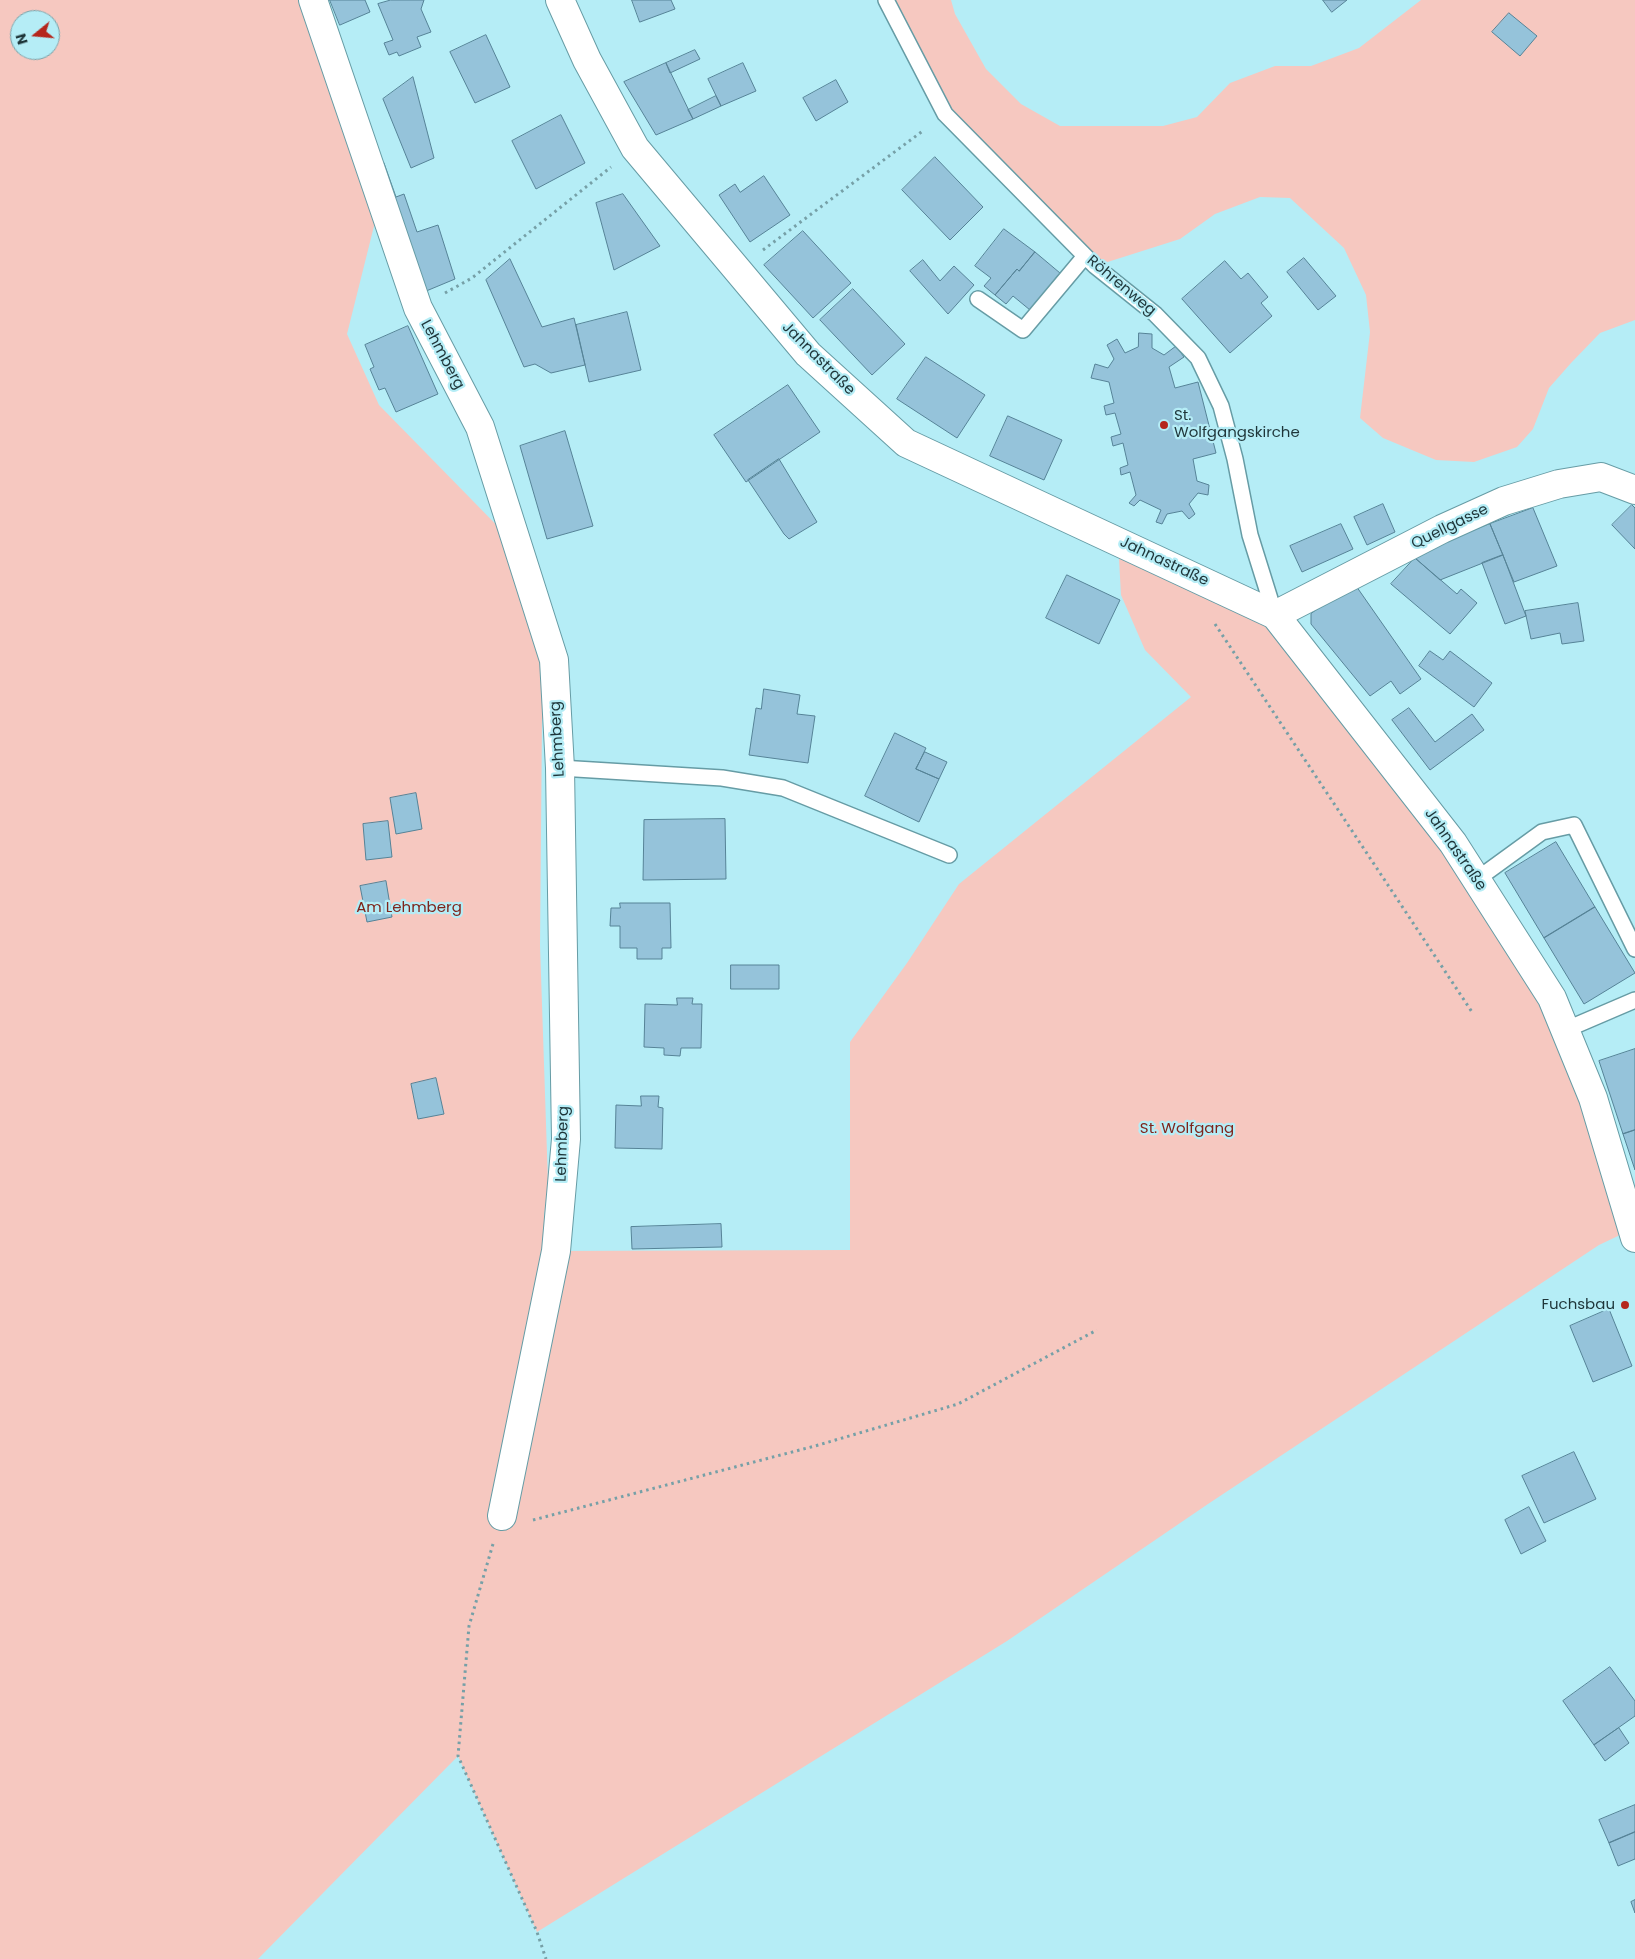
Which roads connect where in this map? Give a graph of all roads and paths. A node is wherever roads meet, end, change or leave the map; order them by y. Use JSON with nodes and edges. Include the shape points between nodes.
{"nodes":[{"id":1,"x":313,"y":0,"type":"edge"},
{"id":2,"x":560,"y":0,"type":"edge"},
{"id":3,"x":886,"y":0,"type":"edge"},
{"id":4,"x":945,"y":114,"type":"junction"},
{"id":5,"x":635,"y":148,"type":"junction"},
{"id":6,"x":1085,"y":256,"type":"junction"},
{"id":7,"x":736,"y":270,"type":"junction"},
{"id":8,"x":978,"y":299,"type":"dead end"},
{"id":9,"x":418,"y":308,"type":"junction"},
{"id":10,"x":1635,"y":490,"type":"edge"},
{"id":11,"x":1275,"y":615,"type":"junction"},
{"id":12,"x":1212,"y":621,"type":"dead end"},
{"id":13,"x":560,"y":768,"type":"junction"},
{"id":14,"x":949,"y":855,"type":"dead end"},
{"id":15,"x":1476,"y":880,"type":"junction"},
{"id":16,"x":1635,"y":950,"type":"edge"},
{"id":17,"x":1635,"y":1000,"type":"edge"},
{"id":18,"x":1472,"y":1012,"type":"dead end"},
{"id":19,"x":1565,"y":1030,"type":"junction"},
{"id":20,"x":1635,"y":1238,"type":"edge"},
{"id":21,"x":1097,"y":1330,"type":"dead end"},
{"id":22,"x":502,"y":1516,"type":"junction"},
{"id":23,"x":546,"y":1959,"type":"edge"}],
"edges":[{"from":1,"to":9,"type":"street","name":"Lehmberg"},
{"from":2,"to":5,"type":"street","name":"Jahnastraße","via":[[587,60]]},
{"from":3,"to":4,"type":"lane","name":"Röhrenweg"},
{"from":4,"to":6,"type":"lane","name":"Röhrenweg"},
{"from":4,"to":7,"type":"path"},
{"from":5,"to":7,"type":"street","name":"Jahnastraße"},
{"from":5,"to":9,"type":"path","via":[[472,278]]},
{"from":6,"to":8,"type":"lane","via":[[1023,330]]},
{"from":6,"to":11,"type":"lane","name":"Röhrenweg","via":[[1155,314],[1198,358],[1221,406],[1236,459],[1250,535]]},
{"from":7,"to":11,"type":"street","name":"Jahnastraße","via":[[808,354],[906,443]]},
{"from":9,"to":13,"type":"street","name":"Lehmberg","via":[[480,427],[554,660]]},
{"from":10,"to":11,"type":"street","name":"Quellgasse","via":[[1601,477],[1559,484],[1504,501],[1442,529]]},
{"from":11,"to":15,"type":"street","name":"Jahnastraße","via":[[1453,843]]},
{"from":12,"to":18,"type":"path"},
{"from":13,"to":14,"type":"lane","via":[[722,778],[783,788]]},
{"from":13,"to":22,"type":"street","name":"Lehmberg","via":[[565,1149],[556,1251]]},
{"from":15,"to":16,"type":"lane","via":[[1542,832],[1574,826]]},
{"from":15,"to":19,"type":"street","name":"Jahnastraße","via":[[1552,998]]},
{"from":17,"to":19,"type":"lane"},
{"from":19,"to":20,"type":"street","name":"Jahnastraße","via":[[1593,1098]]},
{"from":21,"to":22,"type":"path","via":[[958,1404],[815,1446],[535,1520]]},
{"from":22,"to":23,"type":"path","via":[[469,1626],[458,1756]]}]}
